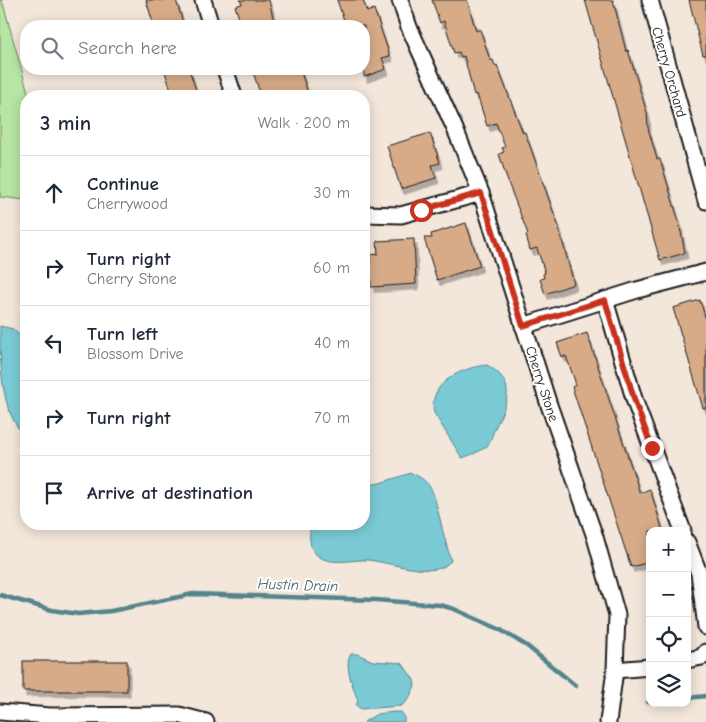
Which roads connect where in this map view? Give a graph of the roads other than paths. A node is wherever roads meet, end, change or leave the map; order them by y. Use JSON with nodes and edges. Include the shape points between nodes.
{"nodes":[{"id":1,"x":203,"y":0,"type":"edge"},
{"id":2,"x":400,"y":0,"type":"edge"},
{"id":3,"x":650,"y":0,"type":"edge"},
{"id":4,"x":209,"y":20,"type":"edge"},
{"id":5,"x":227,"y":75,"type":"edge"},
{"id":6,"x":232,"y":90,"type":"edge"},
{"id":7,"x":481,"y":193,"type":"junction"},
{"id":8,"x":706,"y":201,"type":"edge"},
{"id":9,"x":370,"y":214,"type":"edge"},
{"id":10,"x":706,"y":272,"type":"edge"},
{"id":11,"x":605,"y":300,"type":"junction"},
{"id":12,"x":523,"y":326,"type":"junction"},
{"id":13,"x":682,"y":527,"type":"edge"},
{"id":14,"x":691,"y":552,"type":"edge"},
{"id":15,"x":706,"y":627,"type":"edge"},
{"id":16,"x":706,"y":652,"type":"edge"},
{"id":17,"x":691,"y":659,"type":"edge"},
{"id":18,"x":646,"y":666,"type":"edge"},
{"id":19,"x":615,"y":670,"type":"junction"},
{"id":20,"x":4,"y":716,"type":"edge"},
{"id":21,"x":206,"y":722,"type":"edge"},
{"id":22,"x":608,"y":722,"type":"edge"}],
"edges":[{"from":1,"to":4,"type":"street"},
{"from":2,"to":7,"type":"street","name":"Cherry Stone"},
{"from":3,"to":8,"type":"street","name":"Cherry Orchard"},
{"from":5,"to":6,"type":"street"},
{"from":7,"to":9,"type":"street","via":[[401,215]]},
{"from":7,"to":12,"type":"street","name":"Cherry Stone"},
{"from":10,"to":11,"type":"street"},
{"from":11,"to":12,"type":"street"},
{"from":11,"to":13,"type":"street","via":[[635,402]]},
{"from":12,"to":19,"type":"street","name":"Cherry Stone","via":[[595,538],[617,615]]},
{"from":14,"to":15,"type":"street","via":[[699,573]]},
{"from":16,"to":17,"type":"street","via":[[702,657]]},
{"from":18,"to":19,"type":"street"},
{"from":19,"to":22,"type":"street","name":"Cherry Stone"},
{"from":20,"to":21,"type":"street","via":[[179,715]]}]}
